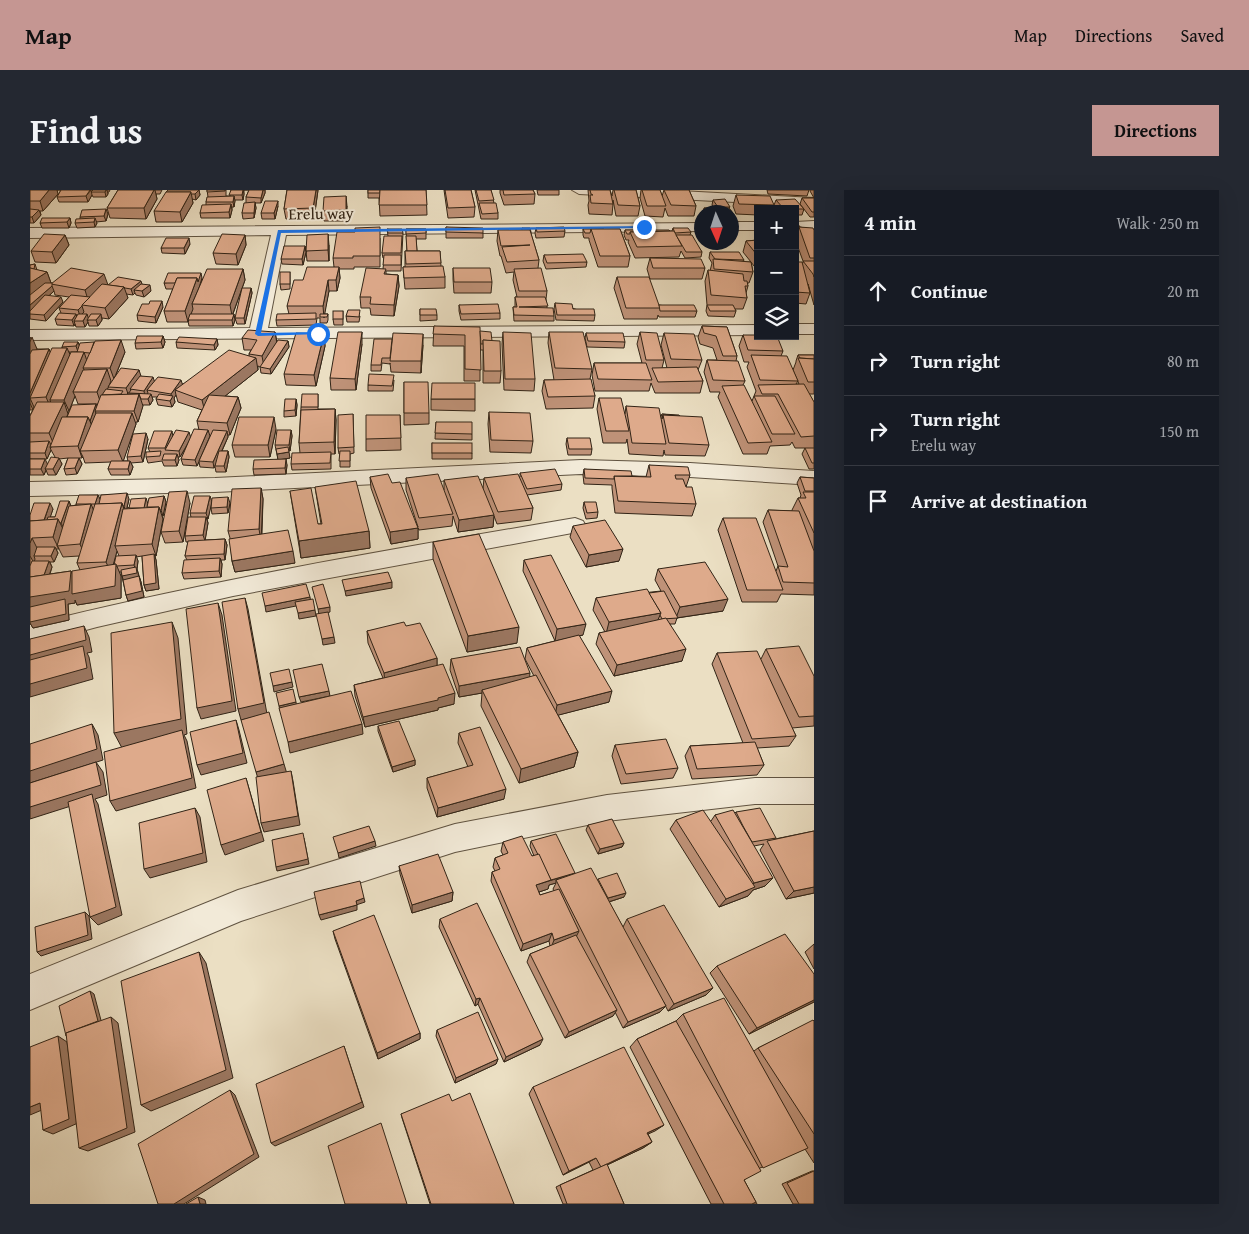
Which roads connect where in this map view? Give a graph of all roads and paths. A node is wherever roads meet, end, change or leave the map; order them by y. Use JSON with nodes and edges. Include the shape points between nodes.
{"nodes":[{"id":1,"x":579,"y":190,"type":"edge"},
{"id":2,"x":756,"y":195,"type":"edge"},
{"id":3,"x":814,"y":202,"type":"edge"},
{"id":4,"x":814,"y":225,"type":"edge"},
{"id":5,"x":739,"y":226,"type":"edge"},
{"id":6,"x":754,"y":226,"type":"edge"},
{"id":7,"x":799,"y":226,"type":"edge"},
{"id":8,"x":694,"y":227,"type":"edge"},
{"id":9,"x":280,"y":231,"type":"junction"},
{"id":10,"x":30,"y":233,"type":"edge"},
{"id":11,"x":799,"y":329,"type":"edge"},
{"id":12,"x":814,"y":329,"type":"edge"},
{"id":13,"x":754,"y":330,"type":"edge"},
{"id":14,"x":258,"y":334,"type":"junction"},
{"id":15,"x":30,"y":335,"type":"edge"},
{"id":16,"x":814,"y":478,"type":"edge"},
{"id":17,"x":30,"y":489,"type":"edge"},
{"id":18,"x":575,"y":526,"type":"edge"},
{"id":19,"x":30,"y":635,"type":"edge"},
{"id":20,"x":814,"y":791,"type":"edge"},
{"id":21,"x":30,"y":992,"type":"edge"}],
"edges":[{"from":1,"to":2,"type":"street"},
{"from":2,"to":3,"type":"street"},
{"from":4,"to":7,"type":"street"},
{"from":5,"to":6,"type":"street"},
{"from":8,"to":9,"type":"street","name":"Erelu way"},
{"from":9,"to":10,"type":"street","name":"Erelu way"},
{"from":9,"to":14,"type":"street"},
{"from":11,"to":12,"type":"street"},
{"from":13,"to":14,"type":"street"},
{"from":14,"to":15,"type":"street"},
{"from":16,"to":17,"type":"street","via":[[581,467],[215,485]]},
{"from":18,"to":19,"type":"street","via":[[268,579]]},
{"from":20,"to":21,"type":"street","via":[[755,791],[607,808],[455,838],[238,906]]}]}
